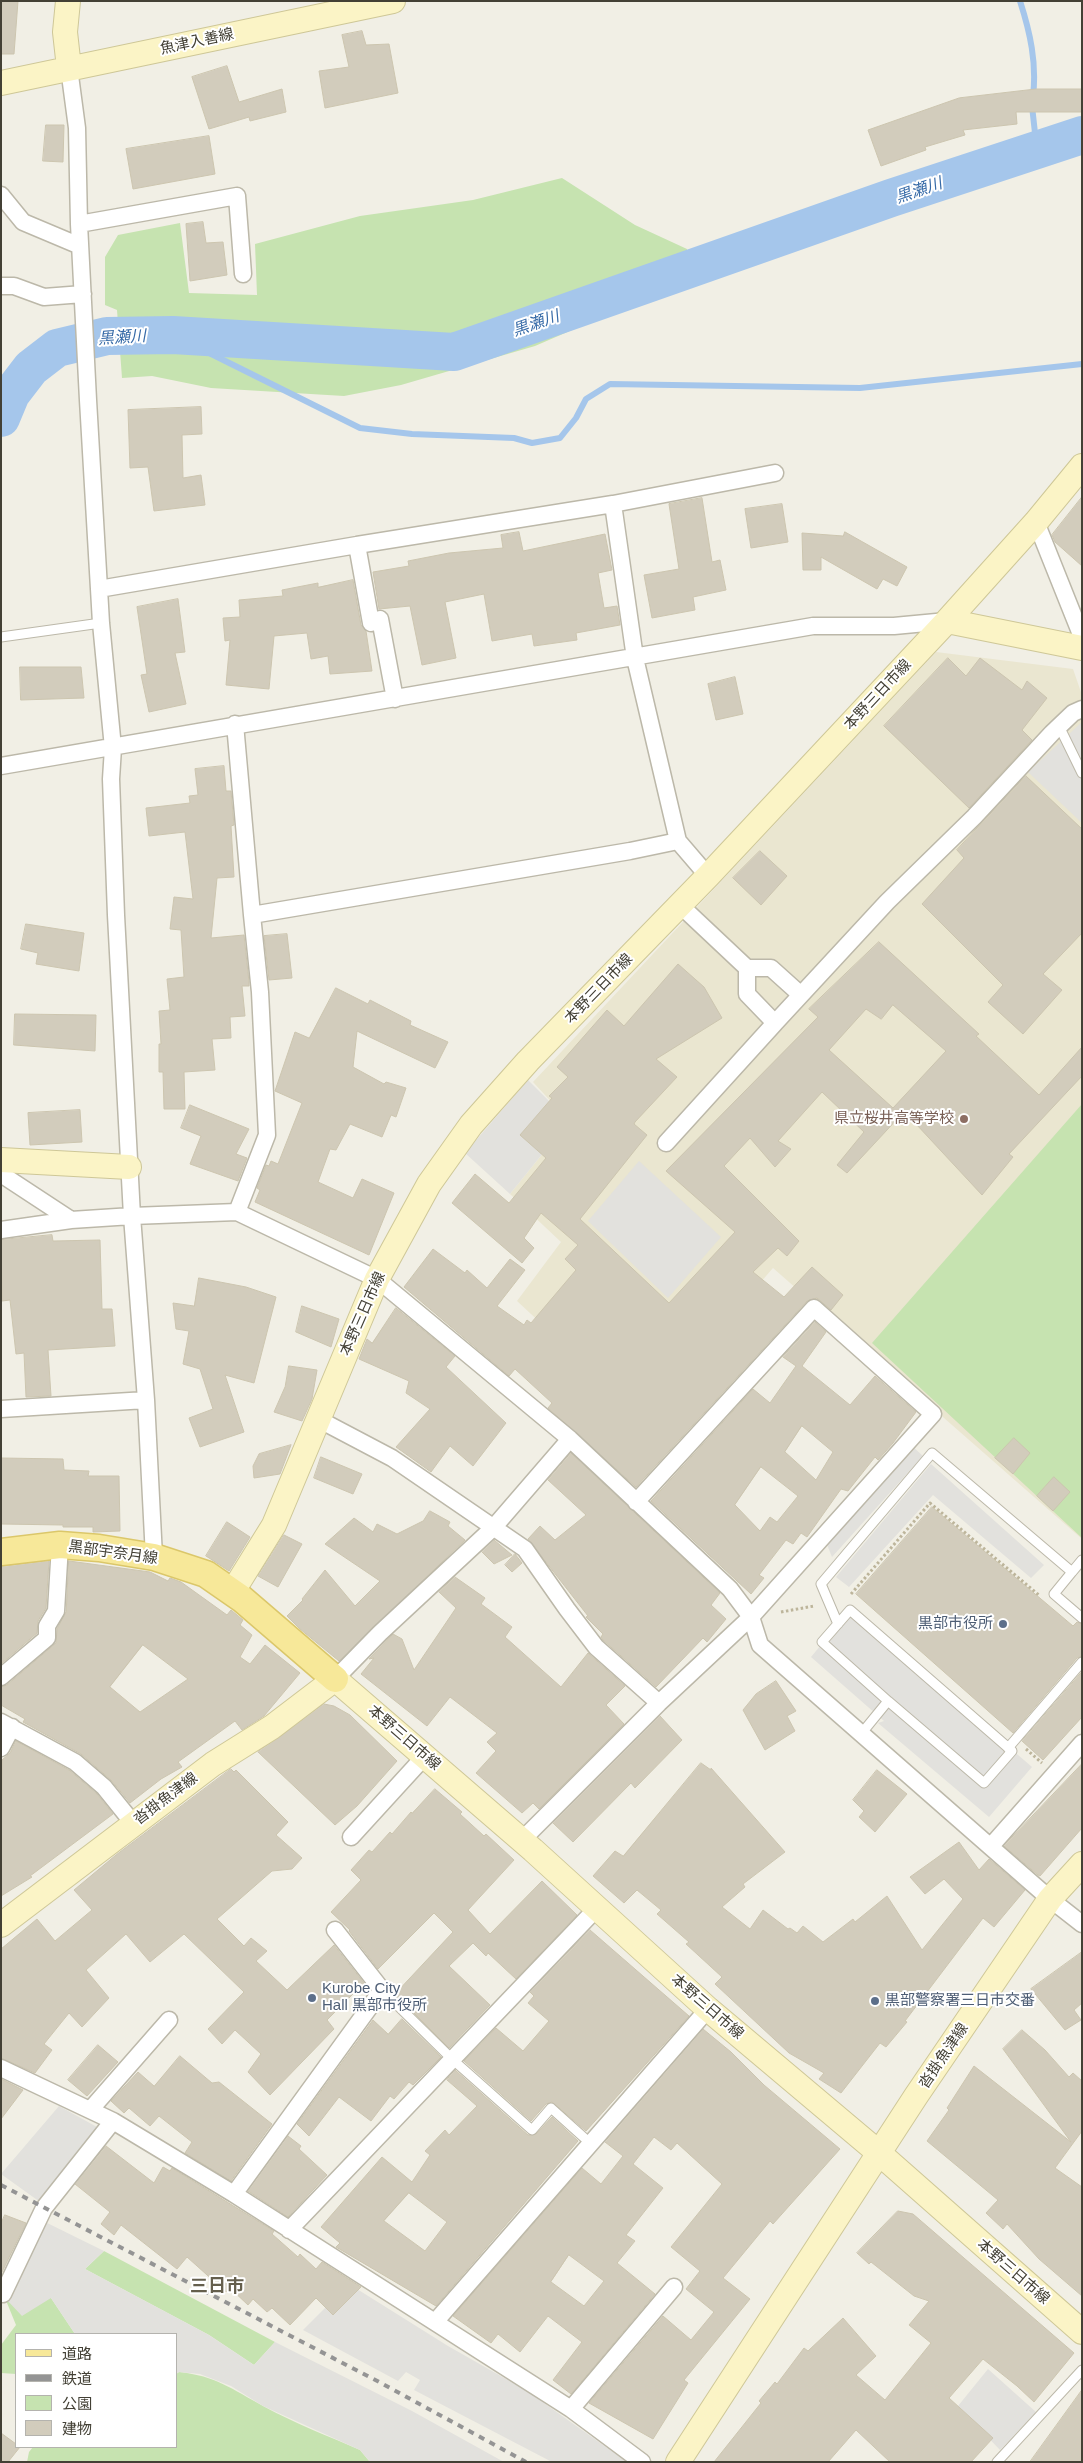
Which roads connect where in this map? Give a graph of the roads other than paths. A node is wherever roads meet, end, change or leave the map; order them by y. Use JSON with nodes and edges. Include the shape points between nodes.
{"nodes":[{"id":1,"x":68,"y":1,"type":"edge"},
{"id":2,"x":393,"y":1,"type":"edge"},
{"id":3,"x":346,"y":6,"type":"edge"},
{"id":4,"x":69,"y":68,"type":"junction"},
{"id":5,"x":1,"y":83,"type":"edge"},
{"id":6,"x":1,"y":195,"type":"edge"},
{"id":7,"x":79,"y":224,"type":"junction"},
{"id":8,"x":80,"y":246,"type":"junction"},
{"id":9,"x":243,"y":274,"type":"dead end"},
{"id":10,"x":1,"y":286,"type":"edge"},
{"id":11,"x":84,"y":294,"type":"junction"},
{"id":12,"x":1082,"y":466,"type":"edge"},
{"id":13,"x":775,"y":473,"type":"dead end"},
{"id":14,"x":613,"y":504,"type":"junction"},
{"id":15,"x":1036,"y":522,"type":"junction"},
{"id":16,"x":357,"y":545,"type":"junction"},
{"id":17,"x":99,"y":589,"type":"junction"},
{"id":18,"x":948,"y":621,"type":"junction"},
{"id":19,"x":101,"y":623,"type":"junction"},
{"id":20,"x":1,"y":637,"type":"edge"},
{"id":21,"x":1082,"y":637,"type":"edge"},
{"id":22,"x":1082,"y":648,"type":"edge"},
{"id":23,"x":635,"y":658,"type":"junction"},
{"id":24,"x":396,"y":699,"type":"junction"},
{"id":25,"x":1082,"y":709,"type":"edge"},
{"id":26,"x":235,"y":724,"type":"junction"},
{"id":27,"x":1059,"y":726,"type":"junction"},
{"id":28,"x":113,"y":748,"type":"junction"},
{"id":29,"x":1,"y":766,"type":"edge"},
{"id":30,"x":1082,"y":773,"type":"edge"},
{"id":31,"x":678,"y":841,"type":"junction"},
{"id":32,"x":708,"y":876,"type":"junction"},
{"id":33,"x":680,"y":905,"type":"junction"},
{"id":34,"x":252,"y":916,"type":"junction"},
{"id":35,"x":747,"y":968,"type":"junction"},
{"id":36,"x":801,"y":995,"type":"junction"},
{"id":37,"x":775,"y":1023,"type":"junction"},
{"id":38,"x":666,"y":1143,"type":"dead end"},
{"id":39,"x":1,"y":1160,"type":"edge"},
{"id":40,"x":128,"y":1166,"type":"junction"},
{"id":41,"x":1,"y":1174,"type":"edge"},
{"id":42,"x":237,"y":1212,"type":"junction"},
{"id":43,"x":132,"y":1216,"type":"junction"},
{"id":44,"x":71,"y":1220,"type":"junction"},
{"id":45,"x":1,"y":1230,"type":"edge"},
{"id":46,"x":377,"y":1279,"type":"junction"},
{"id":47,"x":146,"y":1400,"type":"junction"},
{"id":48,"x":1,"y":1409,"type":"edge"},
{"id":49,"x":318,"y":1420,"type":"junction"},
{"id":50,"x":570,"y":1439,"type":"junction"},
{"id":51,"x":636,"y":1502,"type":"junction"},
{"id":52,"x":494,"y":1527,"type":"junction"},
{"id":53,"x":60,"y":1545,"type":"junction"},
{"id":54,"x":1,"y":1552,"type":"edge"},
{"id":55,"x":154,"y":1557,"type":"junction"},
{"id":56,"x":1082,"y":1560,"type":"edge"},
{"id":57,"x":1072,"y":1572,"type":"junction"},
{"id":58,"x":233,"y":1591,"type":"junction"},
{"id":59,"x":751,"y":1617,"type":"junction"},
{"id":60,"x":1082,"y":1618,"type":"edge"},
{"id":61,"x":838,"y":1624,"type":"junction"},
{"id":62,"x":1082,"y":1662,"type":"edge"},
{"id":63,"x":1,"y":1676,"type":"edge"},
{"id":64,"x":335,"y":1679,"type":"junction"},
{"id":65,"x":888,"y":1701,"type":"junction"},
{"id":66,"x":659,"y":1703,"type":"junction"},
{"id":67,"x":7,"y":1724,"type":"edge"},
{"id":68,"x":861,"y":1734,"type":"junction"},
{"id":69,"x":1082,"y":1743,"type":"edge"},
{"id":70,"x":1,"y":1748,"type":"edge"},
{"id":71,"x":1008,"y":1748,"type":"junction"},
{"id":72,"x":425,"y":1756,"type":"junction"},
{"id":73,"x":133,"y":1823,"type":"junction"},
{"id":74,"x":351,"y":1837,"type":"dead end"},
{"id":75,"x":521,"y":1841,"type":"junction"},
{"id":76,"x":991,"y":1846,"type":"junction"},
{"id":77,"x":1082,"y":1864,"type":"edge"},
{"id":78,"x":1050,"y":1899,"type":"junction"},
{"id":79,"x":597,"y":1908,"type":"junction"},
{"id":80,"x":1082,"y":1924,"type":"edge"},
{"id":81,"x":1,"y":1925,"type":"edge"},
{"id":82,"x":335,"y":1930,"type":"dead end"},
{"id":83,"x":382,"y":1990,"type":"junction"},
{"id":84,"x":708,"y":2008,"type":"junction"},
{"id":85,"x":169,"y":2020,"type":"dead end"},
{"id":86,"x":452,"y":2059,"type":"junction"},
{"id":87,"x":1,"y":2068,"type":"edge"},
{"id":88,"x":91,"y":2109,"type":"junction"},
{"id":89,"x":113,"y":2121,"type":"junction"},
{"id":90,"x":590,"y":2143,"type":"junction"},
{"id":91,"x":880,"y":2153,"type":"junction"},
{"id":92,"x":234,"y":2194,"type":"junction"},
{"id":93,"x":289,"y":2230,"type":"junction"},
{"id":94,"x":674,"y":2288,"type":"dead end"},
{"id":95,"x":3,"y":2294,"type":"dead end"},
{"id":96,"x":435,"y":2322,"type":"junction"},
{"id":97,"x":1080,"y":2328,"type":"edge"},
{"id":98,"x":1082,"y":2370,"type":"edge"},
{"id":99,"x":571,"y":2409,"type":"junction"},
{"id":100,"x":642,"y":2462,"type":"edge"},
{"id":101,"x":678,"y":2462,"type":"edge"},
{"id":102,"x":997,"y":2462,"type":"edge"}],
"edges":[{"from":1,"to":4,"type":"main road","via":[[65,32]]},
{"from":2,"to":3,"type":"main road","name":"魚津入善線"},
{"from":3,"to":4,"type":"main road","name":"魚津入善線"},
{"from":4,"to":5,"type":"main road","name":"魚津入善線"},
{"from":4,"to":7,"type":"street","via":[[77,128]]},
{"from":6,"to":8,"type":"street","via":[[23,222]]},
{"from":7,"to":8,"type":"street"},
{"from":7,"to":9,"type":"street","via":[[237,196]]},
{"from":8,"to":11,"type":"street"},
{"from":10,"to":11,"type":"street","via":[[14,286],[44,297]]},
{"from":11,"to":17,"type":"street"},
{"from":12,"to":15,"type":"main road","name":"本野三日市線"},
{"from":13,"to":14,"type":"street"},
{"from":14,"to":16,"type":"street"},
{"from":14,"to":23,"type":"street"},
{"from":15,"to":18,"type":"main road","name":"本野三日市線"},
{"from":15,"to":21,"type":"street"},
{"from":16,"to":17,"type":"street"},
{"from":16,"to":24,"type":"street","via":[[371,623],[380,619]]},
{"from":17,"to":19,"type":"street"},
{"from":18,"to":22,"type":"main road"},
{"from":18,"to":23,"type":"street","via":[[894,626],[813,626]]},
{"from":18,"to":32,"type":"main road","name":"本野三日市線"},
{"from":19,"to":20,"type":"lane"},
{"from":19,"to":28,"type":"street"},
{"from":23,"to":24,"type":"street"},
{"from":23,"to":31,"type":"street"},
{"from":24,"to":26,"type":"street"},
{"from":25,"to":27,"type":"street"},
{"from":26,"to":28,"type":"street"},
{"from":26,"to":34,"type":"street"},
{"from":27,"to":30,"type":"lane"},
{"from":27,"to":36,"type":"street"},
{"from":28,"to":29,"type":"street"},
{"from":28,"to":40,"type":"street","via":[[111,779]]},
{"from":31,"to":32,"type":"street"},
{"from":31,"to":34,"type":"street"},
{"from":32,"to":33,"type":"main road","name":"本野三日市線"},
{"from":33,"to":35,"type":"street"},
{"from":33,"to":46,"type":"main road","name":"本野三日市線","via":[[528,1061],[471,1125],[429,1184]]},
{"from":34,"to":42,"type":"street","via":[[260,992],[267,1134]]},
{"from":35,"to":36,"type":"street","via":[[771,968]]},
{"from":35,"to":37,"type":"street","via":[[747,994]]},
{"from":36,"to":37,"type":"street"},
{"from":37,"to":38,"type":"street"},
{"from":39,"to":40,"type":"main road"},
{"from":40,"to":43,"type":"street"},
{"from":41,"to":44,"type":"street"},
{"from":42,"to":43,"type":"street"},
{"from":42,"to":46,"type":"street"},
{"from":43,"to":44,"type":"street"},
{"from":43,"to":47,"type":"street"},
{"from":44,"to":45,"type":"street"},
{"from":46,"to":49,"type":"main road","name":"本野三日市線"},
{"from":46,"to":50,"type":"street"},
{"from":47,"to":48,"type":"street"},
{"from":47,"to":55,"type":"street"},
{"from":49,"to":52,"type":"street","via":[[392,1458]]},
{"from":49,"to":58,"type":"main road","name":"本野三日市線","via":[[274,1525]]},
{"from":50,"to":51,"type":"street"},
{"from":50,"to":52,"type":"street"},
{"from":51,"to":59,"type":"street","via":[[730,1589]]},
{"from":51,"to":59,"type":"street","via":[[814,1308],[933,1414]]},
{"from":52,"to":64,"type":"street"},
{"from":52,"to":66,"type":"street","via":[[525,1549],[596,1647]]},
{"from":53,"to":54,"type":"main road","name":"黒部宇奈月線"},
{"from":53,"to":55,"type":"main road","name":"黒部宇奈月線"},
{"from":53,"to":63,"type":"street","via":[[56,1611],[47,1626],[47,1638]]},
{"from":55,"to":58,"type":"main road","name":"黒部宇奈月線","via":[[206,1574]]},
{"from":56,"to":57,"type":"lane"},
{"from":57,"to":60,"type":"lane","via":[[1054,1594]]},
{"from":57,"to":61,"type":"lane","via":[[932,1453],[821,1584]]},
{"from":58,"to":64,"type":"main road","name":"黒部宇奈月線"},
{"from":59,"to":66,"type":"street"},
{"from":59,"to":68,"type":"street","via":[[760,1645]]},
{"from":61,"to":65,"type":"lane","via":[[822,1642]]},
{"from":61,"to":71,"type":"lane","via":[[850,1610]]},
{"from":62,"to":71,"type":"lane"},
{"from":64,"to":72,"type":"main road","name":"本野三日市線"},
{"from":64,"to":73,"type":"main road","name":"沓掛魚津線","via":[[272,1727],[213,1764]]},
{"from":65,"to":68,"type":"lane"},
{"from":65,"to":71,"type":"lane","via":[[984,1783],[1012,1751]]},
{"from":66,"to":75,"type":"street"},
{"from":67,"to":70,"type":"street"},
{"from":67,"to":73,"type":"street","via":[[75,1762],[104,1787]]},
{"from":68,"to":76,"type":"street"},
{"from":69,"to":76,"type":"street"},
{"from":72,"to":74,"type":"street"},
{"from":72,"to":75,"type":"main road","name":"本野三日市線"},
{"from":73,"to":81,"type":"main road","name":"沓掛魚津線"},
{"from":75,"to":79,"type":"main road","name":"本野三日市線"},
{"from":76,"to":78,"type":"street"},
{"from":77,"to":78,"type":"main road","name":"沓掛魚津線"},
{"from":78,"to":80,"type":"street"},
{"from":78,"to":91,"type":"main road","name":"沓掛魚津線"},
{"from":79,"to":84,"type":"main road","name":"本野三日市線"},
{"from":79,"to":86,"type":"street"},
{"from":82,"to":83,"type":"street"},
{"from":83,"to":86,"type":"lane"},
{"from":83,"to":92,"type":"street"},
{"from":84,"to":90,"type":"street"},
{"from":84,"to":91,"type":"main road","name":"本野三日市線"},
{"from":85,"to":88,"type":"street"},
{"from":86,"to":90,"type":"lane","via":[[532,2130],[551,2108]]},
{"from":86,"to":93,"type":"street"},
{"from":87,"to":88,"type":"street"},
{"from":88,"to":89,"type":"street"},
{"from":89,"to":92,"type":"street"},
{"from":89,"to":95,"type":"street","via":[[44,2208]]},
{"from":90,"to":96,"type":"street"},
{"from":91,"to":97,"type":"main road","name":"本野三日市線"},
{"from":91,"to":101,"type":"main road","name":"沓掛魚津線"},
{"from":92,"to":93,"type":"street"},
{"from":93,"to":96,"type":"street"},
{"from":94,"to":99,"type":"street"},
{"from":96,"to":99,"type":"street"},
{"from":98,"to":102,"type":"lane"},
{"from":99,"to":100,"type":"street"}]}
